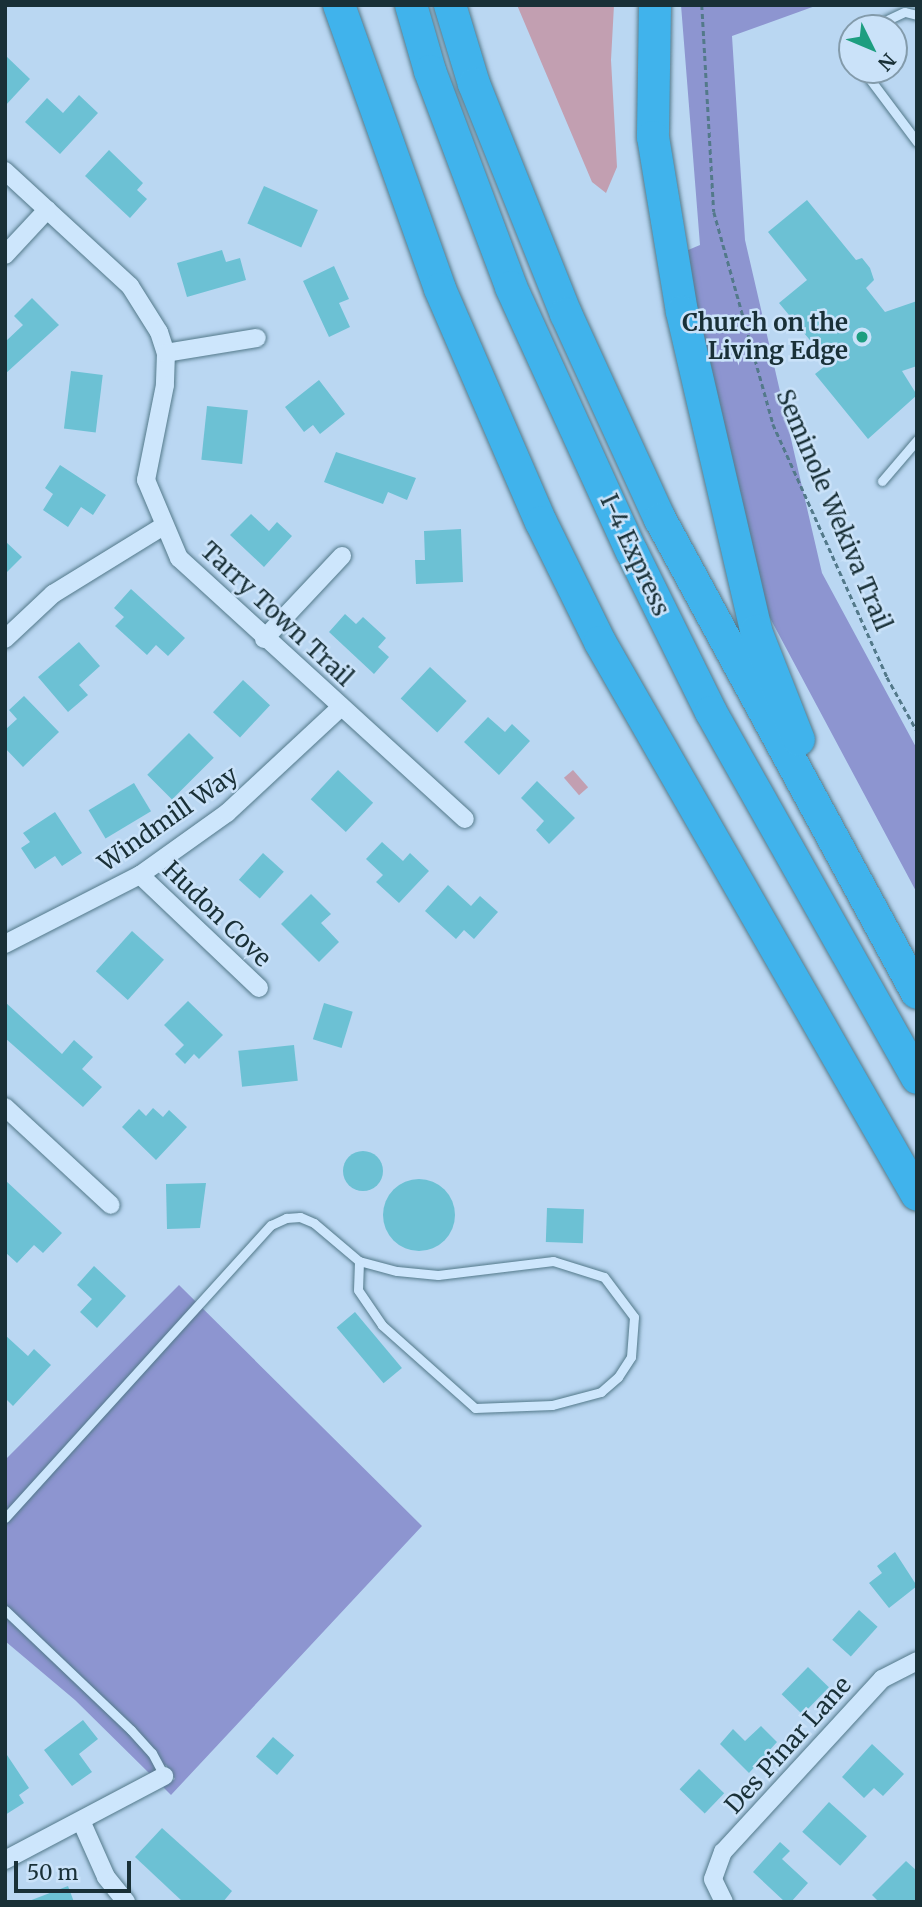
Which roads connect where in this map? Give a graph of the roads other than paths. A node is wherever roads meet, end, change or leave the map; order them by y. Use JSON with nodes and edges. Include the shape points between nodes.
{"nodes":[{"id":1,"x":411,"y":5,"type":"edge"},
{"id":2,"x":450,"y":5,"type":"edge"},
{"id":3,"x":655,"y":5,"type":"edge"},
{"id":4,"x":340,"y":6,"type":"edge"},
{"id":5,"x":874,"y":84,"type":"edge"},
{"id":6,"x":917,"y":142,"type":"edge"},
{"id":7,"x":5,"y":171,"type":"edge"},
{"id":8,"x":47,"y":209,"type":"junction"},
{"id":9,"x":5,"y":255,"type":"edge"},
{"id":10,"x":257,"y":338,"type":"dead end"},
{"id":11,"x":166,"y":353,"type":"junction"},
{"id":12,"x":917,"y":440,"type":"edge"},
{"id":13,"x":882,"y":481,"type":"dead end"},
{"id":14,"x":162,"y":527,"type":"junction"},
{"id":15,"x":342,"y":556,"type":"dead end"},
{"id":16,"x":5,"y":639,"type":"edge"},
{"id":17,"x":264,"y":639,"type":"junction"},
{"id":18,"x":341,"y":707,"type":"junction"},
{"id":19,"x":465,"y":819,"type":"dead end"},
{"id":20,"x":140,"y":875,"type":"junction"},
{"id":21,"x":5,"y":944,"type":"edge"},
{"id":22,"x":259,"y":988,"type":"dead end"},
{"id":23,"x":915,"y":989,"type":"edge"},
{"id":24,"x":917,"y":1078,"type":"edge"},
{"id":25,"x":5,"y":1107,"type":"edge"},
{"id":26,"x":917,"y":1195,"type":"edge"},
{"id":27,"x":111,"y":1205,"type":"dead end"},
{"id":28,"x":359,"y":1261,"type":"junction"},
{"id":29,"x":5,"y":1518,"type":"edge"},
{"id":30,"x":5,"y":1610,"type":"edge"},
{"id":31,"x":917,"y":1661,"type":"edge"},
{"id":32,"x":164,"y":1776,"type":"joint"},
{"id":33,"x":82,"y":1823,"type":"junction"},
{"id":34,"x":5,"y":1860,"type":"edge"},
{"id":35,"x":126,"y":1902,"type":"edge"},
{"id":36,"x":724,"y":1902,"type":"edge"}],
"edges":[{"from":1,"to":24,"type":"highway","name":"I-4 Express","via":[[430,71],[511,287],[632,552],[710,712]]},
{"from":2,"to":23,"type":"highway","via":[[474,84],[561,302],[660,519]]},
{"from":3,"to":23,"type":"highway","via":[[653,137],[682,312],[756,631],[815,781],[899,935]]},
{"from":4,"to":26,"type":"highway","via":[[440,289],[541,522],[600,642]]},
{"from":5,"to":6,"type":"lane"},
{"from":7,"to":8,"type":"street"},
{"from":8,"to":9,"type":"street"},
{"from":8,"to":11,"type":"street","via":[[130,286]]},
{"from":10,"to":11,"type":"street"},
{"from":11,"to":14,"type":"street","name":"Tarry Town Trail","via":[[165,385],[146,481]]},
{"from":12,"to":13,"type":"lane"},
{"from":14,"to":16,"type":"street","via":[[53,594]]},
{"from":14,"to":17,"type":"street","name":"Tarry Town Trail","via":[[199,581]]},
{"from":15,"to":17,"type":"street"},
{"from":17,"to":18,"type":"street","name":"Tarry Town Trail"},
{"from":18,"to":19,"type":"street","name":"Tarry Town Trail"},
{"from":18,"to":20,"type":"street","name":"Windmill Way","via":[[227,813]]},
{"from":20,"to":21,"type":"street","name":"Windmill Way"},
{"from":20,"to":22,"type":"street","name":"Hudon Cove"},
{"from":25,"to":27,"type":"street"},
{"from":28,"to":28,"type":"lane","via":[[358,1290],[382,1325],[475,1408],[552,1405],[601,1392],[631,1357],[634,1317],[604,1277],[553,1261],[438,1275]]},
{"from":28,"to":29,"type":"lane","via":[[314,1223],[300,1217],[271,1226]]},
{"from":30,"to":32,"type":"lane","via":[[131,1730],[152,1752]]},
{"from":31,"to":36,"type":"street","name":"Des Pinar Lane","via":[[882,1679],[723,1852],[713,1879]]},
{"from":32,"to":33,"type":"street"},
{"from":33,"to":34,"type":"street"},
{"from":33,"to":35,"type":"street","via":[[106,1877]]}]}
